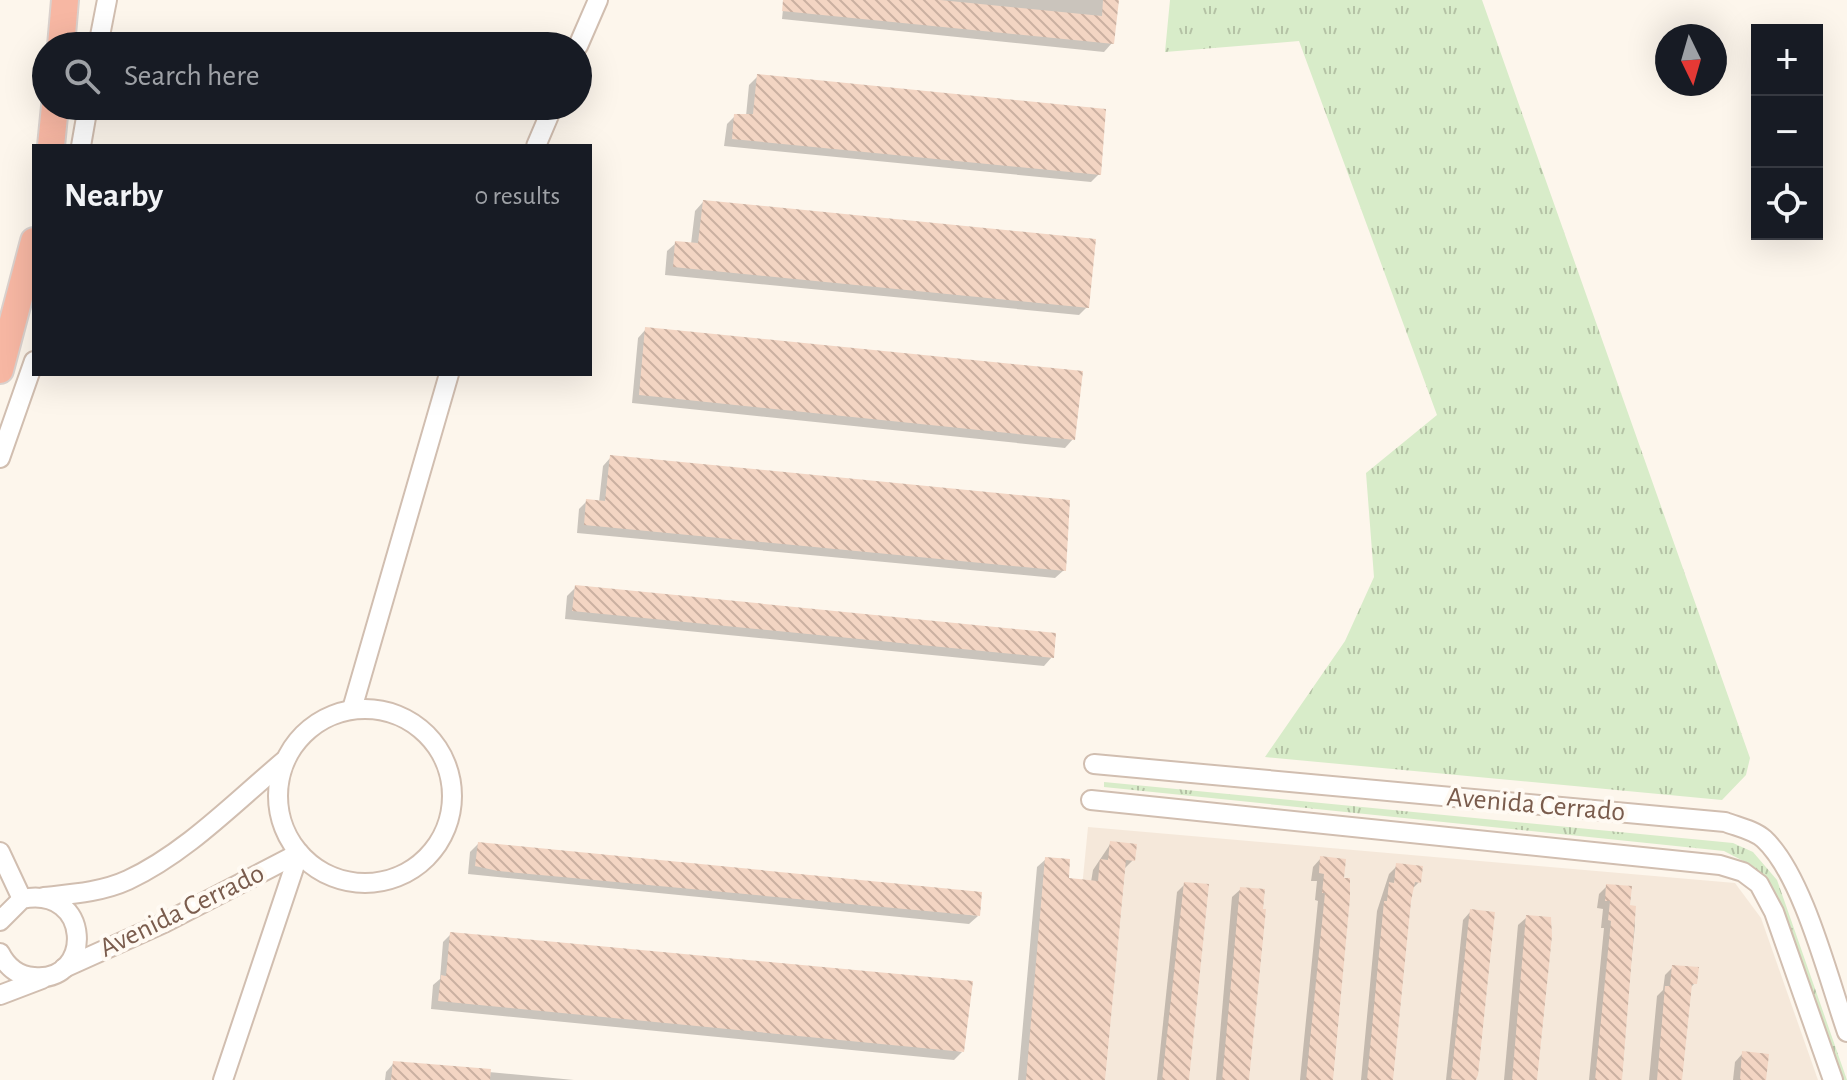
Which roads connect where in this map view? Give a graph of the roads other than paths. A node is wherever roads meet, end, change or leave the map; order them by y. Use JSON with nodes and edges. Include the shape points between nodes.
{"nodes":[{"id":1,"x":65,"y":0,"type":"edge"},
{"id":2,"x":107,"y":0,"type":"edge"},
{"id":3,"x":598,"y":0,"type":"edge"},
{"id":4,"x":62,"y":32,"type":"edge"},
{"id":5,"x":101,"y":32,"type":"edge"},
{"id":6,"x":584,"y":32,"type":"edge"},
{"id":7,"x":54,"y":120,"type":"edge"},
{"id":8,"x":86,"y":120,"type":"edge"},
{"id":9,"x":547,"y":120,"type":"edge"},
{"id":10,"x":51,"y":144,"type":"edge"},
{"id":11,"x":81,"y":144,"type":"edge"},
{"id":12,"x":537,"y":144,"type":"edge"},
{"id":13,"x":32,"y":249,"type":"edge"},
{"id":14,"x":32,"y":367,"type":"edge"},
{"id":15,"x":0,"y":370,"type":"edge"},
{"id":16,"x":448,"y":376,"type":"edge"},
{"id":17,"x":0,"y":458,"type":"edge"},
{"id":18,"x":352,"y":709,"type":"junction"},
{"id":19,"x":284,"y":761,"type":"junction"},
{"id":20,"x":1094,"y":764,"type":"dead end"},
{"id":21,"x":1091,"y":800,"type":"dead end"},
{"id":22,"x":0,"y":852,"type":"edge"},
{"id":23,"x":299,"y":853,"type":"junction"},
{"id":24,"x":44,"y":897,"type":"junction"},
{"id":25,"x":22,"y":899,"type":"junction"},
{"id":26,"x":0,"y":921,"type":"edge"},
{"id":27,"x":2,"y":958,"type":"edge"},
{"id":28,"x":59,"y":971,"type":"junction"},
{"id":29,"x":0,"y":988,"type":"edge"},
{"id":30,"x":0,"y":995,"type":"edge"},
{"id":31,"x":1847,"y":1032,"type":"edge"},
{"id":32,"x":223,"y":1080,"type":"edge"},
{"id":33,"x":1833,"y":1080,"type":"edge"}],
"edges":[{"from":1,"to":4,"type":"highway"},
{"from":2,"to":5,"type":"street"},
{"from":3,"to":6,"type":"street"},
{"from":7,"to":10,"type":"highway"},
{"from":8,"to":11,"type":"street"},
{"from":9,"to":12,"type":"street"},
{"from":13,"to":15,"type":"highway"},
{"from":14,"to":17,"type":"street"},
{"from":16,"to":18,"type":"street"},
{"from":18,"to":19,"type":"street","name":"Avenida Cerrado","via":[[324,718],[300,736]]},
{"from":18,"to":23,"type":"street","name":"Avenida Cerrado","via":[[382,710],[410,721],[431,738],[446,761],[453,788],[451,815],[441,841],[400,877],[371,884],[341,881],[314,868]]},
{"from":19,"to":23,"type":"street","name":"Avenida Cerrado","via":[[277,790],[280,820]]},
{"from":19,"to":24,"type":"street","name":"Avenida Cerrado","via":[[157,864],[101,889]]},
{"from":20,"to":31,"type":"street","name":"Avenida Cerrado","via":[[1725,822],[1764,838],[1796,888]]},
{"from":21,"to":33,"type":"street","name":"Avenida Cerrado","via":[[1720,865],[1743,872],[1759,884],[1774,912]]},
{"from":22,"to":25,"type":"street"},
{"from":23,"to":28,"type":"street","name":"Avenida Cerrado"},
{"from":23,"to":32,"type":"street"},
{"from":24,"to":25,"type":"street","name":"Avenida Cerrado"},
{"from":24,"to":28,"type":"street","name":"Avenida Cerrado","via":[[67,910],[78,933],[73,958]]},
{"from":25,"to":26,"type":"street"},
{"from":27,"to":28,"type":"street","via":[[27,977]]},
{"from":27,"to":29,"type":"street","via":[[7,972]]},
{"from":28,"to":30,"type":"street"}]}
